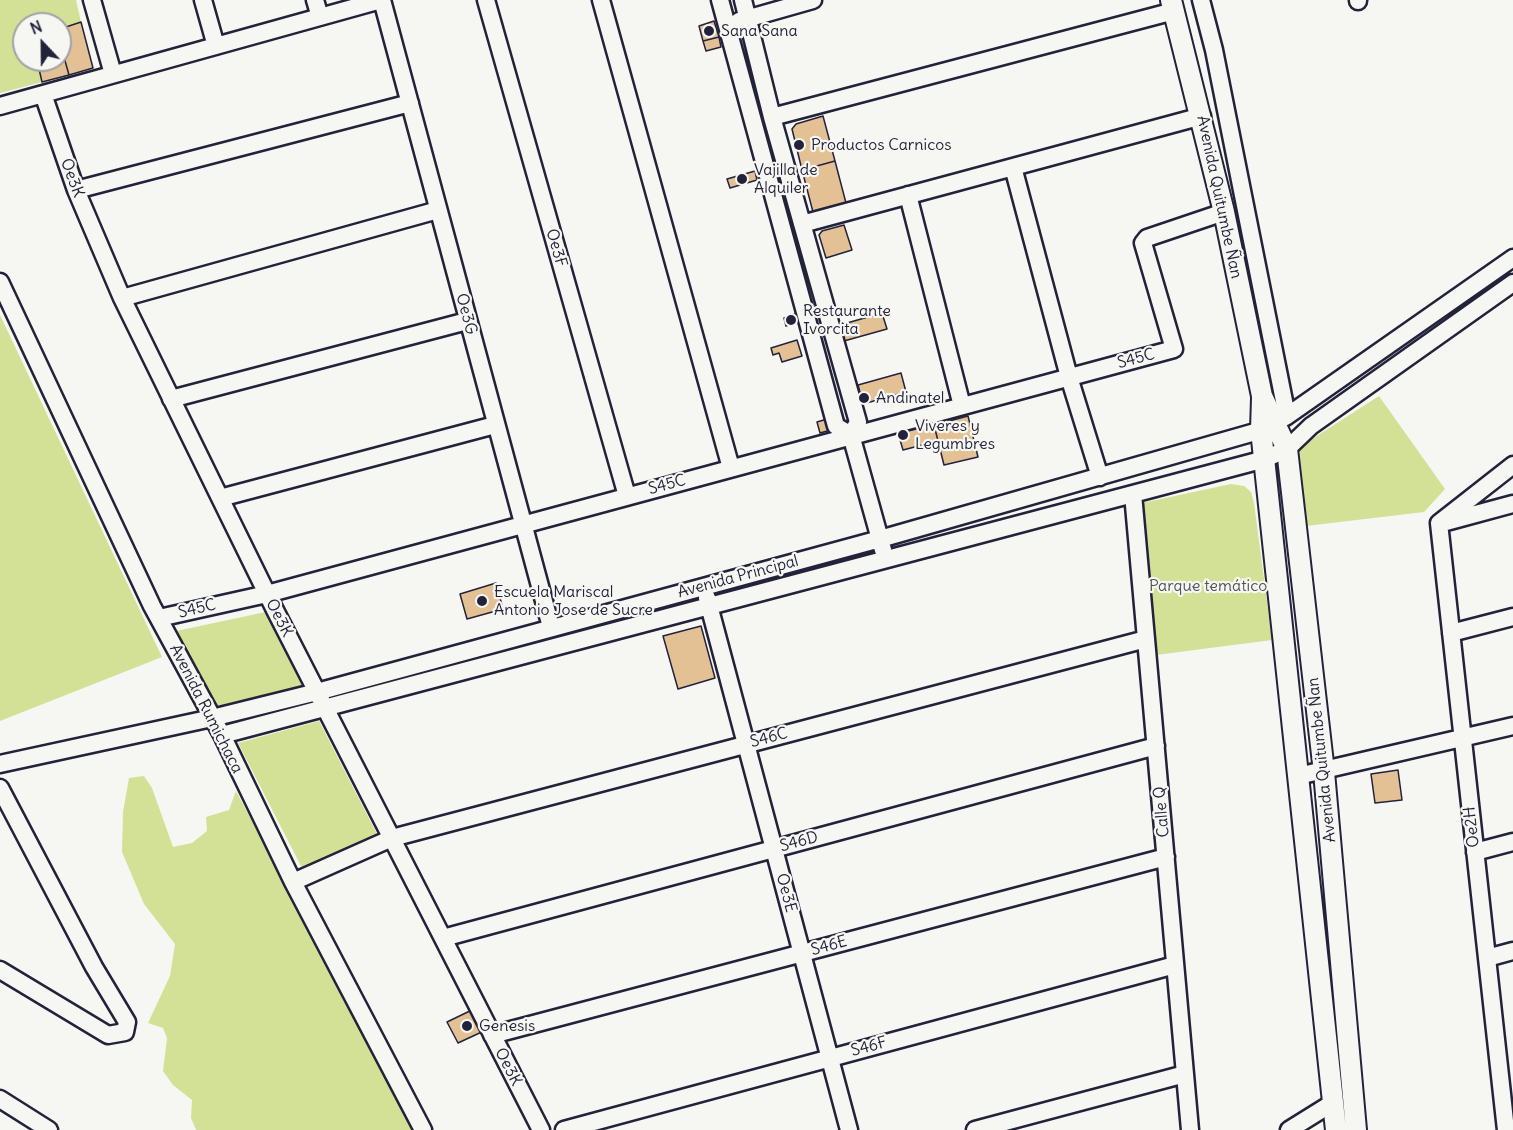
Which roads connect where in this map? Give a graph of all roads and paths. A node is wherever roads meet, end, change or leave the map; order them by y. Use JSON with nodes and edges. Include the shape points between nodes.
{"nodes":[{"id":1,"x":92,"y":0,"type":"edge"},
{"id":2,"x":203,"y":0,"type":"edge"},
{"id":3,"x":315,"y":0,"type":"edge"},
{"id":4,"x":382,"y":0,"type":"edge"},
{"id":5,"x":486,"y":0,"type":"edge"},
{"id":6,"x":601,"y":0,"type":"edge"},
{"id":7,"x":720,"y":0,"type":"edge"},
{"id":8,"x":743,"y":0,"type":"edge"},
{"id":9,"x":813,"y":0,"type":"edge"},
{"id":10,"x":1201,"y":0,"type":"edge"},
{"id":11,"x":1172,"y":5,"type":"edge"},
{"id":12,"x":320,"y":17,"type":"junction"},
{"id":13,"x":748,"y":19,"type":"junction"},
{"id":14,"x":727,"y":25,"type":"junction"},
{"id":15,"x":216,"y":46,"type":"junction"},
{"id":16,"x":113,"y":75,"type":"junction"},
{"id":17,"x":43,"y":94,"type":"junction"},
{"id":18,"x":410,"y":103,"type":"junction"},
{"id":19,"x":0,"y":106,"type":"edge"},
{"id":20,"x":1202,"y":116,"type":"junction"},
{"id":21,"x":772,"y":117,"type":"junction"},
{"id":22,"x":1013,"y":167,"type":"junction"},
{"id":23,"x":76,"y":190,"type":"junction"},
{"id":24,"x":908,"y":195,"type":"junction"},
{"id":25,"x":438,"y":210,"type":"junction"},
{"id":26,"x":1224,"y":212,"type":"junction"},
{"id":27,"x":802,"y":224,"type":"junction"},
{"id":28,"x":1513,"y":258,"type":"edge"},
{"id":29,"x":0,"y":282,"type":"edge"},
{"id":30,"x":1513,"y":283,"type":"edge"},
{"id":31,"x":122,"y":298,"type":"junction"},
{"id":32,"x":468,"y":321,"type":"junction"},
{"id":33,"x":1069,"y":377,"type":"junction"},
{"id":34,"x":171,"y":399,"type":"junction"},
{"id":35,"x":962,"y":406,"type":"junction"},
{"id":36,"x":495,"y":425,"type":"junction"},
{"id":37,"x":1272,"y":425,"type":"junction"},
{"id":38,"x":851,"y":435,"type":"junction"},
{"id":39,"x":1287,"y":449,"type":"junction"},
{"id":40,"x":1265,"y":459,"type":"junction"},
{"id":41,"x":1513,"y":465,"type":"edge"},
{"id":42,"x":731,"y":468,"type":"junction"},
{"id":43,"x":1100,"y":477,"type":"junction"},
{"id":44,"x":1133,"y":494,"type":"junction"},
{"id":45,"x":627,"y":496,"type":"junction"},
{"id":46,"x":220,"y":498,"type":"junction"},
{"id":47,"x":1513,"y":504,"type":"edge"},
{"id":48,"x":1439,"y":523,"type":"junction"},
{"id":49,"x":522,"y":525,"type":"junction"},
{"id":50,"x":880,"y":539,"type":"junction"},
{"id":51,"x":886,"y":560,"type":"junction"},
{"id":52,"x":704,"y":586,"type":"junction"},
{"id":53,"x":267,"y":594,"type":"junction"},
{"id":54,"x":709,"y":606,"type":"junction"},
{"id":55,"x":1513,"y":617,"type":"edge"},
{"id":56,"x":159,"y":618,"type":"junction"},
{"id":57,"x":551,"y":627,"type":"junction"},
{"id":58,"x":1451,"y":633,"type":"junction"},
{"id":59,"x":1146,"y":639,"type":"junction"},
{"id":60,"x":317,"y":692,"type":"junction"},
{"id":61,"x":326,"y":708,"type":"junction"},
{"id":62,"x":212,"y":718,"type":"junction"},
{"id":63,"x":1513,"y":726,"type":"edge"},
{"id":64,"x":222,"y":735,"type":"junction"},
{"id":65,"x":1463,"y":739,"type":"junction"},
{"id":66,"x":746,"y":744,"type":"junction"},
{"id":67,"x":1156,"y":746,"type":"junction"},
{"id":68,"x":0,"y":764,"type":"edge"},
{"id":69,"x":1324,"y":772,"type":"junction"},
{"id":70,"x":1298,"y":776,"type":"junction"},
{"id":71,"x":0,"y":788,"type":"edge"},
{"id":72,"x":392,"y":838,"type":"junction"},
{"id":73,"x":1513,"y":842,"type":"edge"},
{"id":74,"x":774,"y":849,"type":"junction"},
{"id":75,"x":1475,"y":852,"type":"junction"},
{"id":76,"x":1166,"y":857,"type":"junction"},
{"id":77,"x":292,"y":882,"type":"junction"},
{"id":78,"x":443,"y":938,"type":"junction"},
{"id":79,"x":1513,"y":951,"type":"edge"},
{"id":80,"x":802,"y":953,"type":"junction"},
{"id":81,"x":1487,"y":958,"type":"junction"},
{"id":82,"x":1176,"y":965,"type":"junction"},
{"id":83,"x":0,"y":970,"type":"edge"},
{"id":84,"x":492,"y":1035,"type":"junction"},
{"id":85,"x":830,"y":1058,"type":"junction"},
{"id":86,"x":1506,"y":1070,"type":"edge"},
{"id":87,"x":1185,"y":1074,"type":"junction"},
{"id":88,"x":0,"y":1099,"type":"edge"},
{"id":89,"x":1334,"y":1102,"type":"junction"},
{"id":90,"x":49,"y":1130,"type":"edge"},
{"id":91,"x":423,"y":1130,"type":"edge"},
{"id":92,"x":541,"y":1130,"type":"edge"},
{"id":93,"x":564,"y":1130,"type":"edge"},
{"id":94,"x":849,"y":1130,"type":"edge"},
{"id":95,"x":975,"y":1130,"type":"edge"},
{"id":96,"x":1190,"y":1130,"type":"edge"},
{"id":97,"x":1289,"y":1130,"type":"edge"},
{"id":98,"x":1336,"y":1130,"type":"edge"},
{"id":99,"x":1356,"y":1130,"type":"edge"},
{"id":100,"x":1506,"y":1130,"type":"edge"}],
"edges":[{"from":1,"to":16,"type":"street"},
{"from":2,"to":15,"type":"street"},
{"from":3,"to":12,"type":"street"},
{"from":4,"to":12,"type":"street"},
{"from":4,"to":18,"type":"street","name":"Oe3G"},
{"from":5,"to":45,"type":"street","name":"Oe3F"},
{"from":6,"to":42,"type":"street"},
{"from":7,"to":14,"type":"street"},
{"from":8,"to":13,"type":"street"},
{"from":9,"to":13,"type":"street"},
{"from":10,"to":37,"type":"street","via":[[1214,50]]},
{"from":11,"to":20,"type":"street","name":"Avenida Quitumbe Ñan"},
{"from":11,"to":21,"type":"street"},
{"from":12,"to":15,"type":"street"},
{"from":13,"to":14,"type":"street"},
{"from":13,"to":21,"type":"street"},
{"from":14,"to":38,"type":"street","via":[[836,426]]},
{"from":15,"to":16,"type":"street"},
{"from":16,"to":17,"type":"street"},
{"from":17,"to":19,"type":"street"},
{"from":17,"to":23,"type":"street","name":"Oe3K"},
{"from":18,"to":23,"type":"street"},
{"from":18,"to":25,"type":"street","name":"Oe3G"},
{"from":20,"to":22,"type":"street"},
{"from":20,"to":26,"type":"street","name":"Avenida Quitumbe Ñan"},
{"from":21,"to":27,"type":"street"},
{"from":22,"to":24,"type":"street"},
{"from":22,"to":33,"type":"street"},
{"from":23,"to":31,"type":"street","name":"Oe3K"},
{"from":24,"to":27,"type":"street"},
{"from":24,"to":35,"type":"street"},
{"from":25,"to":31,"type":"street"},
{"from":25,"to":32,"type":"street","name":"Oe3G"},
{"from":26,"to":33,"type":"street","name":"S45C","via":[[1143,243],[1174,349]]},
{"from":26,"to":37,"type":"street","name":"Avenida Quitumbe Ñan","via":[[1262,396]]},
{"from":27,"to":38,"type":"street","via":[[858,422]]},
{"from":28,"to":37,"type":"street","name":"Avenida Principal"},
{"from":29,"to":56,"type":"street","name":"Avenida Rumichaca"},
{"from":30,"to":39,"type":"street","name":"Avenida Principal","via":[[1311,426]]},
{"from":31,"to":34,"type":"street","name":"Oe3K"},
{"from":32,"to":34,"type":"street"},
{"from":32,"to":36,"type":"street","name":"Oe3G"},
{"from":33,"to":35,"type":"street","name":"S45C"},
{"from":33,"to":43,"type":"street"},
{"from":34,"to":46,"type":"street","name":"Oe3K"},
{"from":35,"to":38,"type":"street","name":"S45C"},
{"from":36,"to":46,"type":"street"},
{"from":36,"to":49,"type":"street","name":"Oe3G"},
{"from":37,"to":39,"type":"street","name":"Avenida Quitumbe Ñan"},
{"from":37,"to":40,"type":"street","name":"Avenida Quitumbe Ñan"},
{"from":37,"to":43,"type":"street","name":"Avenida Principal"},
{"from":38,"to":42,"type":"street","name":"S45C"},
{"from":38,"to":50,"type":"street"},
{"from":39,"to":40,"type":"street","name":"Avenida Principal"},
{"from":39,"to":69,"type":"street","name":"Avenida Quitumbe Ñan"},
{"from":40,"to":44,"type":"street","name":"Avenida Principal"},
{"from":40,"to":70,"type":"street","name":"Avenida Quitumbe Ñan"},
{"from":41,"to":48,"type":"street"},
{"from":42,"to":45,"type":"street","name":"S45C"},
{"from":43,"to":50,"type":"street","name":"Avenida Principal"},
{"from":44,"to":51,"type":"street","name":"Avenida Principal"},
{"from":44,"to":59,"type":"street","name":"Calle Q"},
{"from":45,"to":49,"type":"street","name":"S45C"},
{"from":46,"to":53,"type":"street","name":"Oe3K"},
{"from":47,"to":48,"type":"street"},
{"from":48,"to":58,"type":"street","name":"Oe2H"},
{"from":49,"to":53,"type":"street","name":"S45C"},
{"from":49,"to":57,"type":"street","name":"Oe3G"},
{"from":50,"to":51,"type":"street"},
{"from":50,"to":52,"type":"street","name":"Avenida Principal"},
{"from":51,"to":54,"type":"street","name":"Avenida Principal"},
{"from":52,"to":54,"type":"street","name":"Oe3E"},
{"from":52,"to":57,"type":"street","name":"Avenida Principal"},
{"from":53,"to":56,"type":"street","name":"S45C"},
{"from":53,"to":60,"type":"street","name":"Oe3K"},
{"from":54,"to":61,"type":"street","name":"Avenida Principal"},
{"from":54,"to":66,"type":"street","name":"Oe3E"},
{"from":55,"to":58,"type":"street"},
{"from":56,"to":62,"type":"street","name":"Avenida Rumichaca"},
{"from":57,"to":60,"type":"street","name":"Avenida Principal"},
{"from":58,"to":65,"type":"street","name":"Oe2H"},
{"from":59,"to":66,"type":"street","name":"S46C"},
{"from":59,"to":67,"type":"street","name":"Calle Q"},
{"from":60,"to":61,"type":"street","name":"Oe3K"},
{"from":60,"to":62,"type":"street","name":"Avenida Principal"},
{"from":61,"to":64,"type":"street","name":"Avenida Principal"},
{"from":61,"to":72,"type":"street","name":"Oe3K"},
{"from":62,"to":64,"type":"street","name":"Avenida Rumichaca"},
{"from":62,"to":68,"type":"street","name":"Avenida Principal"},
{"from":63,"to":65,"type":"street"},
{"from":64,"to":77,"type":"street","name":"Avenida Rumichaca"},
{"from":65,"to":69,"type":"street"},
{"from":65,"to":75,"type":"street","name":"Oe2H"},
{"from":66,"to":72,"type":"street","name":"S46C"},
{"from":66,"to":74,"type":"street","name":"Oe3E"},
{"from":67,"to":74,"type":"street","name":"S46D"},
{"from":67,"to":76,"type":"street","name":"Calle Q"},
{"from":69,"to":70,"type":"street"},
{"from":69,"to":99,"type":"street","name":"Avenida Quitumbe Ñan"},
{"from":70,"to":89,"type":"street","name":"Avenida Quitumbe Ñan"},
{"from":71,"to":83,"type":"street","via":[[127,1022],[125,1032],[108,1035]]},
{"from":72,"to":77,"type":"street","name":"S46C"},
{"from":72,"to":78,"type":"street","name":"Oe3K"},
{"from":73,"to":75,"type":"street"},
{"from":74,"to":78,"type":"street","name":"S46D"},
{"from":74,"to":80,"type":"street","name":"Oe3E"},
{"from":75,"to":81,"type":"street","name":"Oe2H"},
{"from":76,"to":80,"type":"street","name":"S46E"},
{"from":76,"to":82,"type":"street","name":"Calle Q"},
{"from":77,"to":91,"type":"street","name":"Avenida Rumichaca"},
{"from":78,"to":84,"type":"street","name":"Oe3K"},
{"from":79,"to":81,"type":"street"},
{"from":80,"to":84,"type":"street","name":"S46E"},
{"from":80,"to":85,"type":"street","name":"Oe3E"},
{"from":81,"to":86,"type":"street","name":"Oe2H"},
{"from":82,"to":85,"type":"street","name":"S46F"},
{"from":82,"to":87,"type":"street","name":"Calle Q"},
{"from":84,"to":92,"type":"street","name":"Oe3K"},
{"from":85,"to":93,"type":"street","name":"S46F"},
{"from":85,"to":94,"type":"street","name":"Oe3E"},
{"from":86,"to":100,"type":"street","name":"Oe2H"},
{"from":87,"to":95,"type":"street"},
{"from":87,"to":96,"type":"street","name":"Calle Q"},
{"from":88,"to":90,"type":"street"},
{"from":89,"to":97,"type":"street"},
{"from":89,"to":98,"type":"street","name":"Avenida Quitumbe Ñan"}]}
